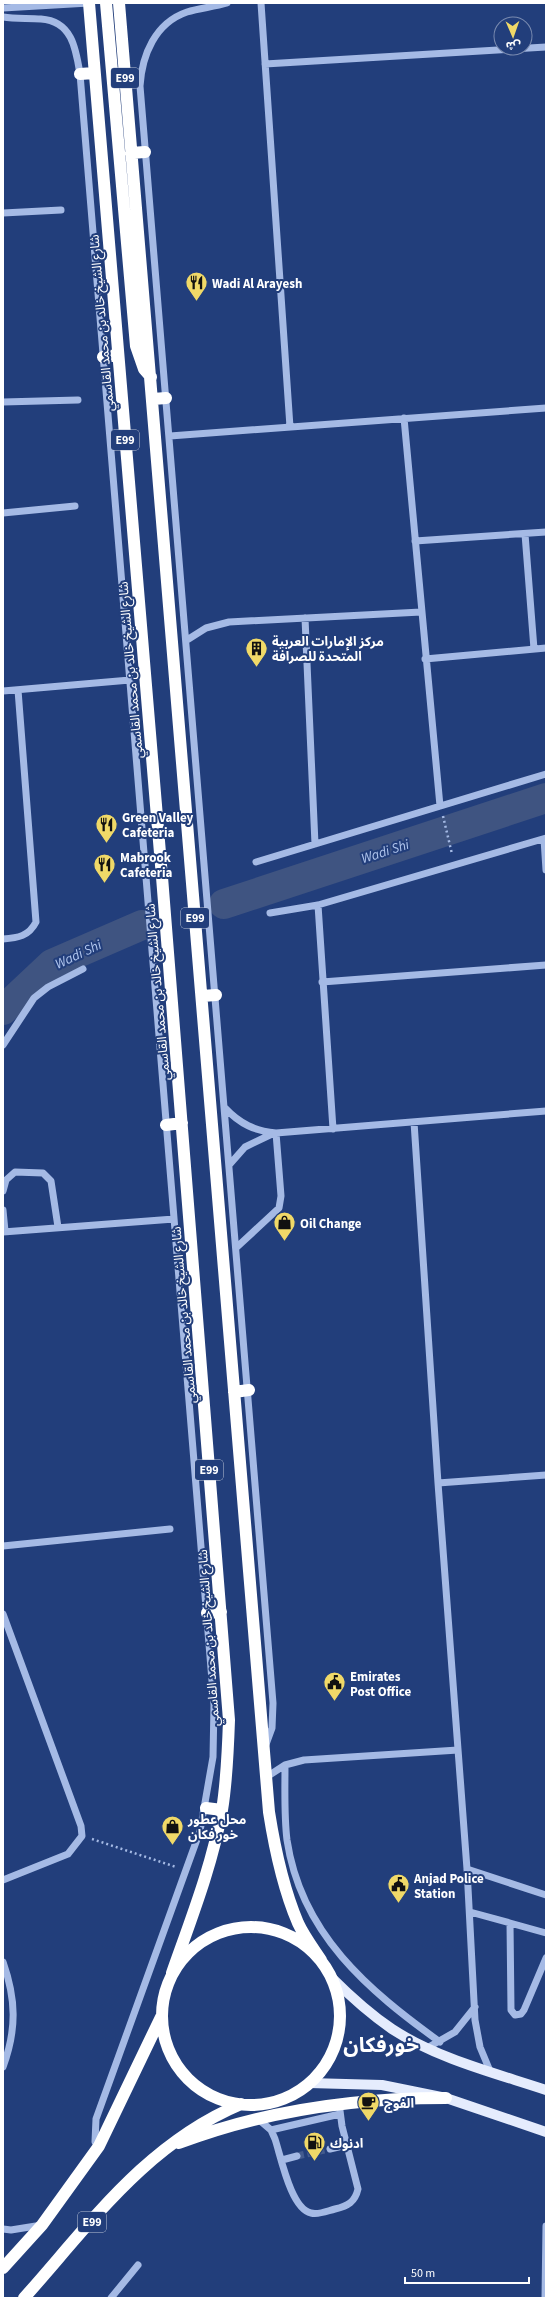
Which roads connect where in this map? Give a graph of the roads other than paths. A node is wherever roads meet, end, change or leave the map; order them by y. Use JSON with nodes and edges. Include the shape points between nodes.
{"nodes":[{"id":1,"x":89,"y":3,"type":"edge"},
{"id":2,"x":106,"y":3,"type":"edge"},
{"id":3,"x":119,"y":3,"type":"edge"},
{"id":4,"x":227,"y":3,"type":"edge"},
{"id":5,"x":261,"y":3,"type":"edge"},
{"id":6,"x":3,"y":8,"type":"edge"},
{"id":7,"x":3,"y":17,"type":"edge"},
{"id":8,"x":546,"y":47,"type":"edge"},
{"id":9,"x":265,"y":64,"type":"junction"},
{"id":10,"x":94,"y":72,"type":"junction"},
{"id":11,"x":80,"y":74,"type":"junction"},
{"id":12,"x":145,"y":152,"type":"junction"},
{"id":13,"x":131,"y":153,"type":"junction"},
{"id":14,"x":61,"y":210,"type":"dead end"},
{"id":15,"x":3,"y":213,"type":"edge"},
{"id":16,"x":118,"y":355,"type":"junction"},
{"id":17,"x":103,"y":357,"type":"junction"},
{"id":18,"x":151,"y":378,"type":"junction"},
{"id":19,"x":166,"y":398,"type":"junction"},
{"id":20,"x":153,"y":399,"type":"junction"},
{"id":21,"x":78,"y":400,"type":"dead end"},
{"id":22,"x":3,"y":402,"type":"edge"},
{"id":23,"x":546,"y":408,"type":"edge"},
{"id":24,"x":404,"y":418,"type":"junction"},
{"id":25,"x":290,"y":427,"type":"junction"},
{"id":26,"x":170,"y":436,"type":"junction"},
{"id":27,"x":75,"y":506,"type":"dead end"},
{"id":28,"x":3,"y":513,"type":"edge"},
{"id":29,"x":546,"y":532,"type":"edge"},
{"id":30,"x":526,"y":534,"type":"junction"},
{"id":31,"x":415,"y":541,"type":"junction"},
{"id":32,"x":421,"y":612,"type":"junction"},
{"id":33,"x":305,"y":618,"type":"junction"},
{"id":34,"x":187,"y":640,"type":"junction"},
{"id":35,"x":546,"y":648,"type":"edge"},
{"id":36,"x":534,"y":649,"type":"junction"},
{"id":37,"x":425,"y":659,"type":"junction"},
{"id":38,"x":130,"y":680,"type":"junction"},
{"id":39,"x":18,"y":690,"type":"junction"},
{"id":40,"x":3,"y":691,"type":"edge"},
{"id":41,"x":546,"y":774,"type":"edge"},
{"id":42,"x":440,"y":806,"type":"junction"},
{"id":43,"x":545,"y":838,"type":"edge"},
{"id":44,"x":315,"y":844,"type":"junction"},
{"id":45,"x":256,"y":862,"type":"dead end"},
{"id":46,"x":546,"y":870,"type":"edge"},
{"id":47,"x":318,"y":905,"type":"junction"},
{"id":48,"x":270,"y":913,"type":"dead end"},
{"id":49,"x":3,"y":939,"type":"edge"},
{"id":50,"x":546,"y":964,"type":"edge"},
{"id":51,"x":83,"y":969,"type":"dead end"},
{"id":52,"x":322,"y":982,"type":"junction"},
{"id":53,"x":216,"y":995,"type":"junction"},
{"id":54,"x":202,"y":996,"type":"junction"},
{"id":55,"x":3,"y":1045,"type":"edge"},
{"id":56,"x":225,"y":1108,"type":"junction"},
{"id":57,"x":546,"y":1111,"type":"edge"},
{"id":58,"x":414,"y":1122,"type":"junction"},
{"id":59,"x":182,"y":1123,"type":"junction"},
{"id":60,"x":166,"y":1125,"type":"junction"},
{"id":61,"x":333,"y":1129,"type":"junction"},
{"id":62,"x":276,"y":1133,"type":"junction"},
{"id":63,"x":230,"y":1164,"type":"junction"},
{"id":64,"x":3,"y":1191,"type":"edge"},
{"id":65,"x":3,"y":1210,"type":"edge"},
{"id":66,"x":174,"y":1219,"type":"junction"},
{"id":67,"x":58,"y":1227,"type":"junction"},
{"id":68,"x":4,"y":1232,"type":"edge"},
{"id":69,"x":237,"y":1247,"type":"junction"},
{"id":70,"x":249,"y":1390,"type":"junction"},
{"id":71,"x":234,"y":1392,"type":"junction"},
{"id":72,"x":546,"y":1475,"type":"edge"},
{"id":73,"x":438,"y":1483,"type":"junction"},
{"id":74,"x":170,"y":1529,"type":"dead end"},
{"id":75,"x":3,"y":1546,"type":"edge"},
{"id":76,"x":221,"y":1612,"type":"junction"},
{"id":77,"x":207,"y":1613,"type":"junction"},
{"id":78,"x":3,"y":1614,"type":"edge"},
{"id":79,"x":264,"y":1750,"type":"junction"},
{"id":80,"x":458,"y":1750,"type":"junction"},
{"id":81,"x":285,"y":1765,"type":"junction"},
{"id":82,"x":265,"y":1778,"type":"junction"},
{"id":83,"x":206,"y":1808,"type":"junction"},
{"id":84,"x":222,"y":1810,"type":"junction"},
{"id":85,"x":467,"y":1869,"type":"junction"},
{"id":86,"x":3,"y":1880,"type":"edge"},
{"id":87,"x":546,"y":1895,"type":"edge"},
{"id":88,"x":470,"y":1912,"type":"junction"},
{"id":89,"x":510,"y":1923,"type":"junction"},
{"id":90,"x":546,"y":1933,"type":"edge"},
{"id":91,"x":546,"y":1958,"type":"edge"},
{"id":92,"x":321,"y":1960,"type":"junction"},
{"id":93,"x":3,"y":1962,"type":"edge"},
{"id":94,"x":172,"y":1973,"type":"junction"},
{"id":95,"x":331,"y":1977,"type":"junction"},
{"id":96,"x":475,"y":2007,"type":"junction"},
{"id":97,"x":161,"y":2017,"type":"junction"},
{"id":98,"x":440,"y":2042,"type":"junction"},
{"id":99,"x":427,"y":2048,"type":"junction"},
{"id":100,"x":3,"y":2067,"type":"edge"},
{"id":101,"x":490,"y":2072,"type":"junction"},
{"id":102,"x":310,"y":2083,"type":"junction"},
{"id":103,"x":546,"y":2090,"type":"edge"},
{"id":104,"x":446,"y":2098,"type":"junction"},
{"id":105,"x":241,"y":2104,"type":"junction"},
{"id":106,"x":339,"y":2108,"type":"junction"},
{"id":107,"x":257,"y":2118,"type":"junction"},
{"id":108,"x":271,"y":2130,"type":"junction"},
{"id":109,"x":546,"y":2132,"type":"edge"},
{"id":110,"x":99,"y":2146,"type":"junction"},
{"id":111,"x":346,"y":2146,"type":"junction"},
{"id":112,"x":164,"y":2149,"type":"junction"},
{"id":113,"x":330,"y":2149,"type":"tunnel mouth"},
{"id":114,"x":297,"y":2156,"type":"tunnel mouth"},
{"id":115,"x":282,"y":2160,"type":"junction"},
{"id":116,"x":42,"y":2224,"type":"junction"},
{"id":117,"x":546,"y":2226,"type":"edge"},
{"id":118,"x":3,"y":2229,"type":"edge"},
{"id":119,"x":138,"y":2264,"type":"dead end"},
{"id":120,"x":3,"y":2268,"type":"edge"},
{"id":121,"x":545,"y":2294,"type":"edge"},
{"id":122,"x":24,"y":2298,"type":"edge"},
{"id":123,"x":111,"y":2298,"type":"edge"}],
"edges":[{"from":1,"to":6,"type":"street"},
{"from":1,"to":10,"type":"highway","name":"شارع الشيخ خالد بن محمد القاسمي","number":"E99"},
{"from":2,"to":18,"type":"highway","via":[[136,346],[144,369]]},
{"from":3,"to":13,"type":"highway","number":"E99"},
{"from":4,"to":12,"type":"street","via":[[187,12],[175,18],[150,44],[142,64],[140,86]]},
{"from":5,"to":9,"type":"street"},
{"from":7,"to":11,"type":"street","via":[[42,19],[59,24],[74,41]]},
{"from":8,"to":9,"type":"street"},
{"from":9,"to":25,"type":"street"},
{"from":10,"to":11,"type":"highway"},
{"from":10,"to":16,"type":"highway","name":"شارع الشيخ خالد بن محمد القاسمي","number":"E99"},
{"from":11,"to":17,"type":"street"},
{"from":12,"to":13,"type":"highway"},
{"from":12,"to":19,"type":"street"},
{"from":13,"to":18,"type":"highway","number":"E99"},
{"from":14,"to":15,"type":"street"},
{"from":16,"to":17,"type":"highway"},
{"from":16,"to":59,"type":"highway","name":"شارع الشيخ خالد بن محمد القاسمي","number":"E99"},
{"from":17,"to":38,"type":"street"},
{"from":18,"to":20,"type":"highway","number":"E99"},
{"from":19,"to":20,"type":"highway"},
{"from":19,"to":26,"type":"street"},
{"from":20,"to":54,"type":"highway","number":"E99"},
{"from":21,"to":22,"type":"street"},
{"from":23,"to":24,"type":"street"},
{"from":24,"to":25,"type":"street"},
{"from":24,"to":31,"type":"street"},
{"from":25,"to":26,"type":"street"},
{"from":26,"to":34,"type":"street"},
{"from":27,"to":28,"type":"street"},
{"from":29,"to":30,"type":"street"},
{"from":30,"to":31,"type":"street"},
{"from":30,"to":36,"type":"street"},
{"from":31,"to":32,"type":"street"},
{"from":32,"to":33,"type":"street"},
{"from":32,"to":37,"type":"street"},
{"from":33,"to":34,"type":"street","via":[[217,624],[201,630]]},
{"from":33,"to":44,"type":"street"},
{"from":34,"to":53,"type":"street"},
{"from":35,"to":36,"type":"street"},
{"from":36,"to":37,"type":"street"},
{"from":37,"to":42,"type":"street"},
{"from":38,"to":39,"type":"street"},
{"from":38,"to":60,"type":"street"},
{"from":39,"to":40,"type":"street"},
{"from":39,"to":49,"type":"street","via":[[36,922],[32,930],[24,936]]},
{"from":41,"to":42,"type":"street"},
{"from":42,"to":44,"type":"street"},
{"from":43,"to":46,"type":"street"},
{"from":43,"to":47,"type":"street"},
{"from":44,"to":45,"type":"street"},
{"from":47,"to":48,"type":"street"},
{"from":47,"to":52,"type":"street"},
{"from":50,"to":52,"type":"street"},
{"from":51,"to":55,"type":"street","via":[[48,987],[34,998]]},
{"from":52,"to":61,"type":"street"},
{"from":53,"to":54,"type":"highway"},
{"from":53,"to":56,"type":"street"},
{"from":54,"to":71,"type":"highway","number":"E99"},
{"from":56,"to":62,"type":"street","via":[[233,1117],[253,1129]]},
{"from":56,"to":63,"type":"street"},
{"from":57,"to":58,"type":"street"},
{"from":58,"to":61,"type":"street"},
{"from":58,"to":73,"type":"street"},
{"from":59,"to":60,"type":"highway"},
{"from":59,"to":76,"type":"highway","name":"شارع الشيخ خالد بن محمد القاسمي","number":"E99"},
{"from":60,"to":66,"type":"street"},
{"from":61,"to":62,"type":"street"},
{"from":62,"to":63,"type":"street","via":[[245,1147]]},
{"from":62,"to":69,"type":"street","via":[[281,1196],[279,1208]]},
{"from":63,"to":69,"type":"street"},
{"from":64,"to":67,"type":"street","via":[[6,1180],[15,1172],[43,1173],[51,1181]]},
{"from":65,"to":68,"type":"street"},
{"from":66,"to":67,"type":"street"},
{"from":66,"to":77,"type":"street"},
{"from":67,"to":68,"type":"street"},
{"from":69,"to":70,"type":"street"},
{"from":70,"to":71,"type":"highway"},
{"from":70,"to":79,"type":"street","via":[[274,1716]]},
{"from":71,"to":79,"type":"highway","number":"E99"},
{"from":72,"to":73,"type":"street"},
{"from":73,"to":80,"type":"street"},
{"from":74,"to":75,"type":"street"},
{"from":76,"to":77,"type":"highway"},
{"from":76,"to":84,"type":"highway","name":"شارع الشيخ خالد بن محمد القاسمي","number":"E99","via":[[229,1720],[228,1765]]},
{"from":77,"to":83,"type":"street","via":[[214,1731]]},
{"from":78,"to":86,"type":"street","via":[[81,1826],[82,1836],[68,1854]]},
{"from":79,"to":82,"type":"highway","number":"E99"},
{"from":80,"to":81,"type":"street","via":[[304,1760]]},
{"from":80,"to":85,"type":"street"},
{"from":81,"to":82,"type":"street"},
{"from":81,"to":98,"type":"street","via":[[286,1820],[291,1861],[305,1900],[318,1924],[334,1948],[369,1987]]},
{"from":82,"to":92,"type":"highway","number":"E99","via":[[275,1850],[285,1888],[298,1924]]},
{"from":83,"to":84,"type":"highway"},
{"from":83,"to":110,"type":"street","via":[[186,1871],[96,2119],[95,2142]]},
{"from":84,"to":94,"type":"highway","name":"شارع الشيخ خالد بن محمد القاسمي","number":"E99","via":[[212,1855]]},
{"from":85,"to":87,"type":"street"},
{"from":85,"to":88,"type":"street"},
{"from":88,"to":89,"type":"street"},
{"from":88,"to":96,"type":"street"},
{"from":89,"to":90,"type":"street"},
{"from":89,"to":91,"type":"street","via":[[511,2010],[515,2015],[523,2012]]},
{"from":92,"to":94,"type":"highway","via":[[303,1943],[280,1932],[256,1927],[231,1929],[208,1938],[188,1953]]},
{"from":92,"to":95,"type":"highway"},
{"from":93,"to":100,"type":"street","via":[[15,2006],[12,2032]]},
{"from":94,"to":97,"type":"highway","name":"شارع الشيخ خالد بن محمد القاسمي","via":[[166,1987]]},
{"from":95,"to":99,"type":"main road","via":[[356,2001],[392,2029]]},
{"from":95,"to":102,"type":"highway","via":[[340,2005],[338,2033],[328,2061]]},
{"from":96,"to":98,"type":"street","via":[[459,2028]]},
{"from":96,"to":101,"type":"street","via":[[476,2034]]},
{"from":97,"to":105,"type":"highway","via":[[168,2048],[177,2066],[194,2085],[216,2098]]},
{"from":97,"to":110,"type":"highway"},
{"from":98,"to":99,"type":"street"},
{"from":99,"to":101,"type":"main road"},
{"from":101,"to":103,"type":"main road"},
{"from":102,"to":104,"type":"main road","via":[[382,2085]]},
{"from":102,"to":105,"type":"highway","via":[[289,2096],[266,2104]]},
{"from":104,"to":106,"type":"highway","via":[[392,2098]]},
{"from":104,"to":109,"type":"main road"},
{"from":105,"to":112,"type":"highway","number":"E99","via":[[201,2123]]},
{"from":106,"to":107,"type":"highway"},
{"from":106,"to":108,"type":"street"},
{"from":106,"to":111,"type":"street"},
{"from":107,"to":108,"type":"street"},
{"from":107,"to":112,"type":"highway","via":[[210,2131]]},
{"from":108,"to":115,"type":"street"},
{"from":110,"to":116,"type":"highway"},
{"from":111,"to":113,"type":"street"},
{"from":111,"to":115,"type":"street","via":[[357,2181],[356,2196],[351,2203],[319,2214],[312,2214],[300,2207]]},
{"from":112,"to":122,"type":"highway","number":"E99","via":[[136,2172]]},
{"from":114,"to":115,"type":"street"},
{"from":116,"to":118,"type":"street","via":[[11,2230]]},
{"from":116,"to":120,"type":"highway"},
{"from":117,"to":121,"type":"street"},
{"from":119,"to":123,"type":"street"}]}
